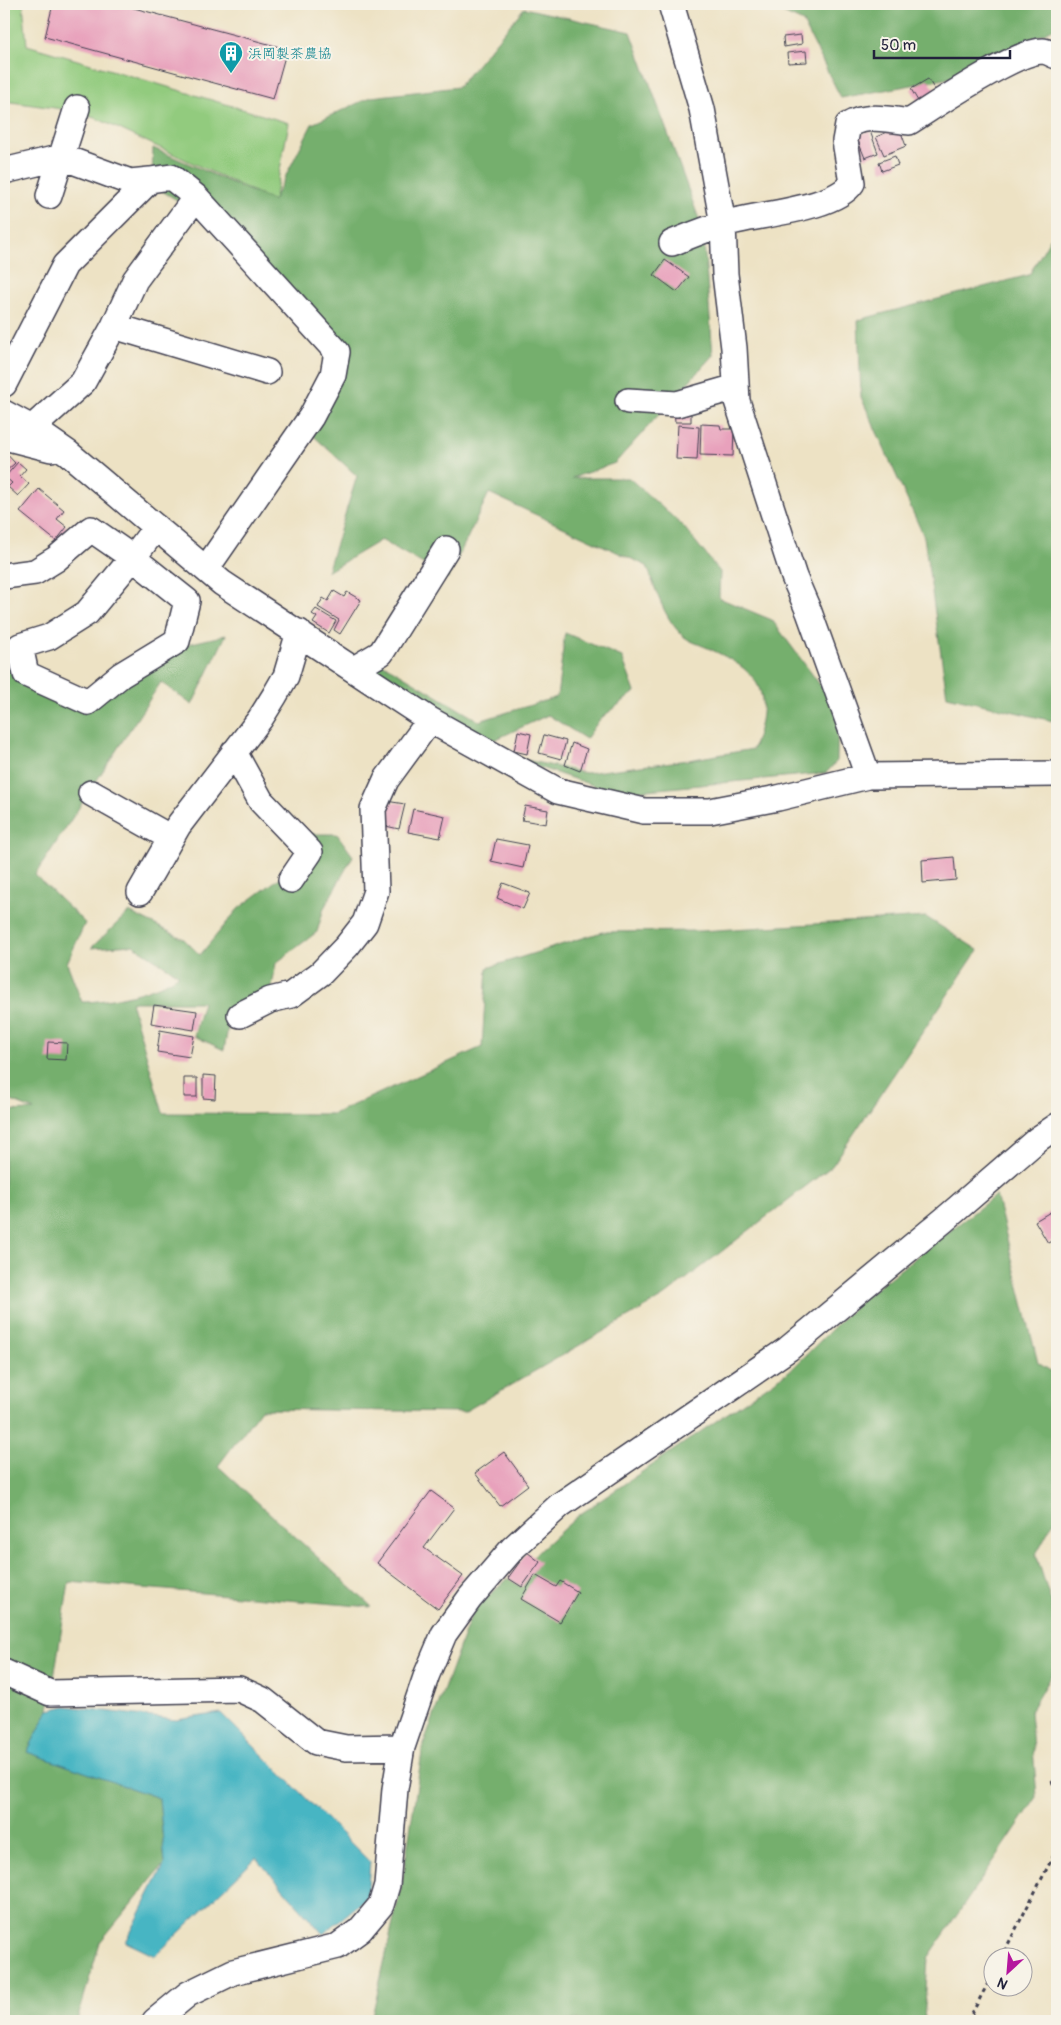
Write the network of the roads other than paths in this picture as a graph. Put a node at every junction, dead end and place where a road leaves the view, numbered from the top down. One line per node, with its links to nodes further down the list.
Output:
1 (671, 4): 9 (street)
2 (1057, 56): 9 (street)
3 (77, 108): 4 (street)
4 (62, 157): 5 (street); 6 (street); 7 (street)
5 (4, 171)
6 (150, 180): 8 (street); 12 (street)
7 (50, 196)
8 (196, 197): 11 (street); 23 (street)
9 (723, 224): 10 (street); 14 (street)
10 (672, 243)
11 (114, 326): 13 (street); 17 (street)
12 (7, 372)
13 (267, 372)
14 (736, 387): 15 (street); 32 (street)
15 (628, 401)
16 (4, 413): 17 (street)
17 (32, 428): 19 (street)
18 (4, 437): 19 (street)
19 (68, 453): 20 (street)
20 (156, 527): 22 (street); 23 (street)
21 (446, 550): 28 (street)
22 (133, 558): 24 (street); 25 (street); 27 (street)
23 (204, 567): 25 (street); 26 (street)
24 (4, 576)
25 (178, 594): 27 (street)
26 (299, 632): 28 (street); 30 (street)
27 (12, 646)
28 (354, 669): 29 (street)
29 (430, 720): 32 (street); 37 (street)
30 (234, 752): 34 (street); 35 (street)
31 (1057, 774): 32 (street)
32 (868, 776)
33 (91, 793): 34 (street)
34 (171, 838): 36 (street)
35 (290, 880)
36 (140, 892)
37 (240, 1015)
38 (1057, 1126): 40 (street)
39 (4, 1672): 40 (street)
40 (402, 1747): 41 (street)
41 (155, 2021)

